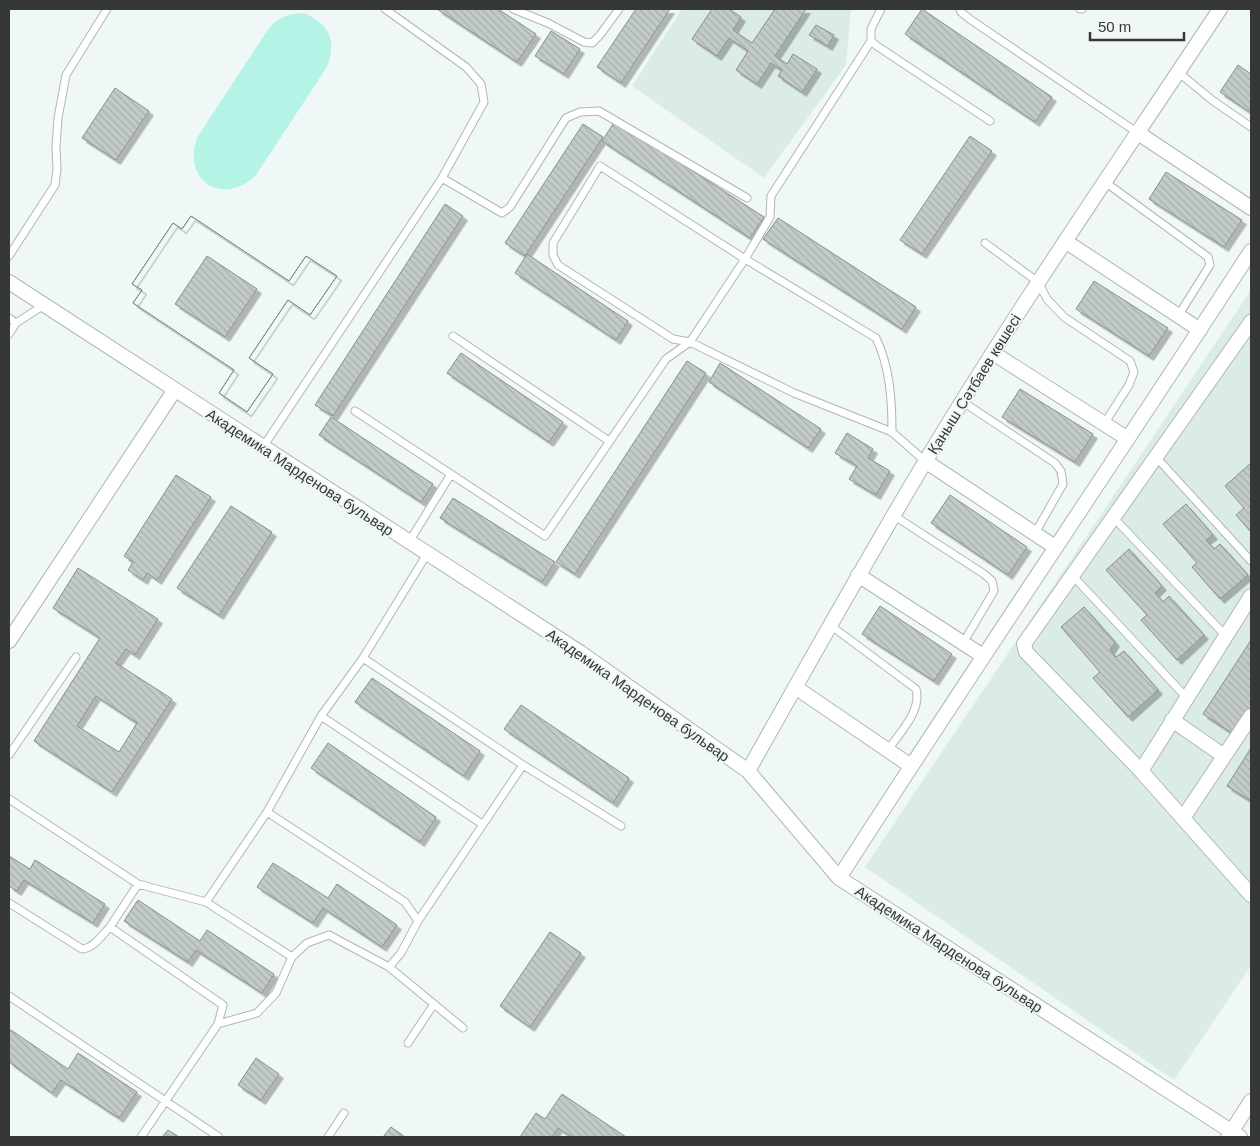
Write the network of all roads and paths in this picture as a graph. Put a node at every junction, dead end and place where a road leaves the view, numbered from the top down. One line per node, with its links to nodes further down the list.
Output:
1 (107, 9): 20 (lane)
2 (385, 9): 13 (lane)
3 (513, 9): 4 (lane)
4 (619, 9)
5 (881, 9): 8 (lane)
6 (960, 9): 12 (lane)
7 (1220, 9): 9 (street, Қаныш Сәтбаев көшесі)
8 (871, 40): 10 (lane); 21 (lane)
9 (1178, 72): 11 (lane); 12 (street, Қаныш Сәтбаев көшесі)
10 (990, 121)
11 (1251, 127)
12 (1138, 133): 14 (street, Қаныш Сәтбаев көшесі); 16 (street)
13 (442, 178): 15 (lane); 41 (lane)
14 (1105, 182): 17 (street, Қаныш Сәтбаев көшесі); 25 (lane)
15 (747, 198)
16 (1251, 208)
17 (1065, 241): 23 (street, Қаныш Сәтбаев көшесі); 25 (street)
18 (985, 243): 23 (lane)
19 (1251, 251): 29 (street)
20 (9, 256)
21 (746, 259): 32 (lane); 32 (lane); 38 (lane)
22 (9, 282): 24 (street, Академика Марденова бульвар)
23 (1038, 282): 33 (street, Қаныш Сәтбаев көшесі); 37 (lane)
24 (44, 305): 28 (lane); 34 (street, Академика Марденова бульвар)
25 (1178, 316): 29 (street)
26 (9, 318): 28 (lane)
27 (1251, 322): 42 (street)
28 (16, 323): 30 (lane)
29 (1200, 330): 39 (street)
30 (9, 334)
31 (453, 336): 40 (lane)
32 (690, 342): 38 (lane); 40 (lane)
33 (993, 353): 35 (street, Қаныш Сәтбаев көшесі); 37 (street)
34 (174, 391): 41 (street, Академика Марденова бульвар); 57 (street)
35 (963, 402): 43 (street, Қаныш Сәтбаев көшесі); 47 (lane)
36 (355, 411): 44 (lane)
37 (1104, 424): 39 (street)
38 (892, 432): 43 (lane)
39 (1128, 439): 49 (street)
40 (609, 441): 44 (lane)
41 (263, 448): 48 (street, Академика Марденова бульвар)
42 (1156, 458): 46 (street); 51 (lane)
43 (926, 461): 45 (street, Қаныш Сәтбаев көшесі); 47 (street)
44 (451, 474): 48 (lane)
45 (893, 515): 52 (street, Қаныш Сәтбаев көшесі); 58 (lane)
46 (1113, 517): 53 (street); 56 (lane)
47 (1034, 535): 49 (street)
48 (409, 542): 50 (street, Академика Марденова бульвар)
49 (1055, 547): 59 (street)
50 (427, 554): 61 (lane); 72 (street, Академика Марденова бульвар)
51 (1251, 561)
52 (858, 575): 55 (street, Қаныш Сәтбаев көшесі); 58 (street)
53 (1072, 575): 63 (lane); 73 (street)
54 (1251, 596): 56 (street)
55 (830, 626): 62 (street, Қаныш Сәтбаев көшесі); 67 (lane)
56 (1225, 635): 63 (street)
57 (9, 641)
58 (963, 643): 59 (street)
59 (983, 656): 71 (street)
60 (76, 657): 68 (lane)
61 (363, 658): 64 (lane); 70 (lane)
62 (795, 687): 67 (street); 72 (street, Қаныш Сәтбаев көшесі)
63 (1186, 698): 66 (street)
64 (321, 716): 75 (lane); 77 (lane)
65 (1251, 716): 69 (street)
66 (1172, 720): 69 (street); 73 (street)
67 (888, 750): 71 (street)
68 (9, 754)
69 (1224, 756): 76 (street)
70 (523, 765): 77 (lane); 78 (lane)
71 (911, 766): 79 (street)
72 (748, 771): 79 (street, Академика Марденова бульвар)
73 (1141, 771): 76 (street)
74 (9, 799): 80 (lane)
75 (267, 812): 82 (lane); 84 (lane)
76 (1183, 818): 81 (street)
77 (482, 824): 84 (lane)
78 (621, 826)
79 (839, 878): 96 (street, Академика Марденова бульвар)
80 (138, 884): 82 (lane); 85 (lane)
81 (1251, 895)
82 (206, 902): 86 (lane)
83 (9, 903): 85 (lane)
84 (418, 921): 87 (lane)
85 (110, 927): 90 (lane)
86 (292, 957): 87 (lane); 90 (lane)
87 (389, 967): 89 (lane)
88 (9, 996): 94 (lane)
89 (434, 1004): 91 (lane); 92 (lane)
90 (218, 1024): 94 (lane)
91 (463, 1028)
92 (408, 1043)
93 (1251, 1101): 96 (street)
94 (165, 1102): 97 (lane); 98 (lane)
95 (344, 1113): 99 (lane)
96 (1233, 1135)
97 (141, 1137)
98 (219, 1137)
99 (328, 1137)

